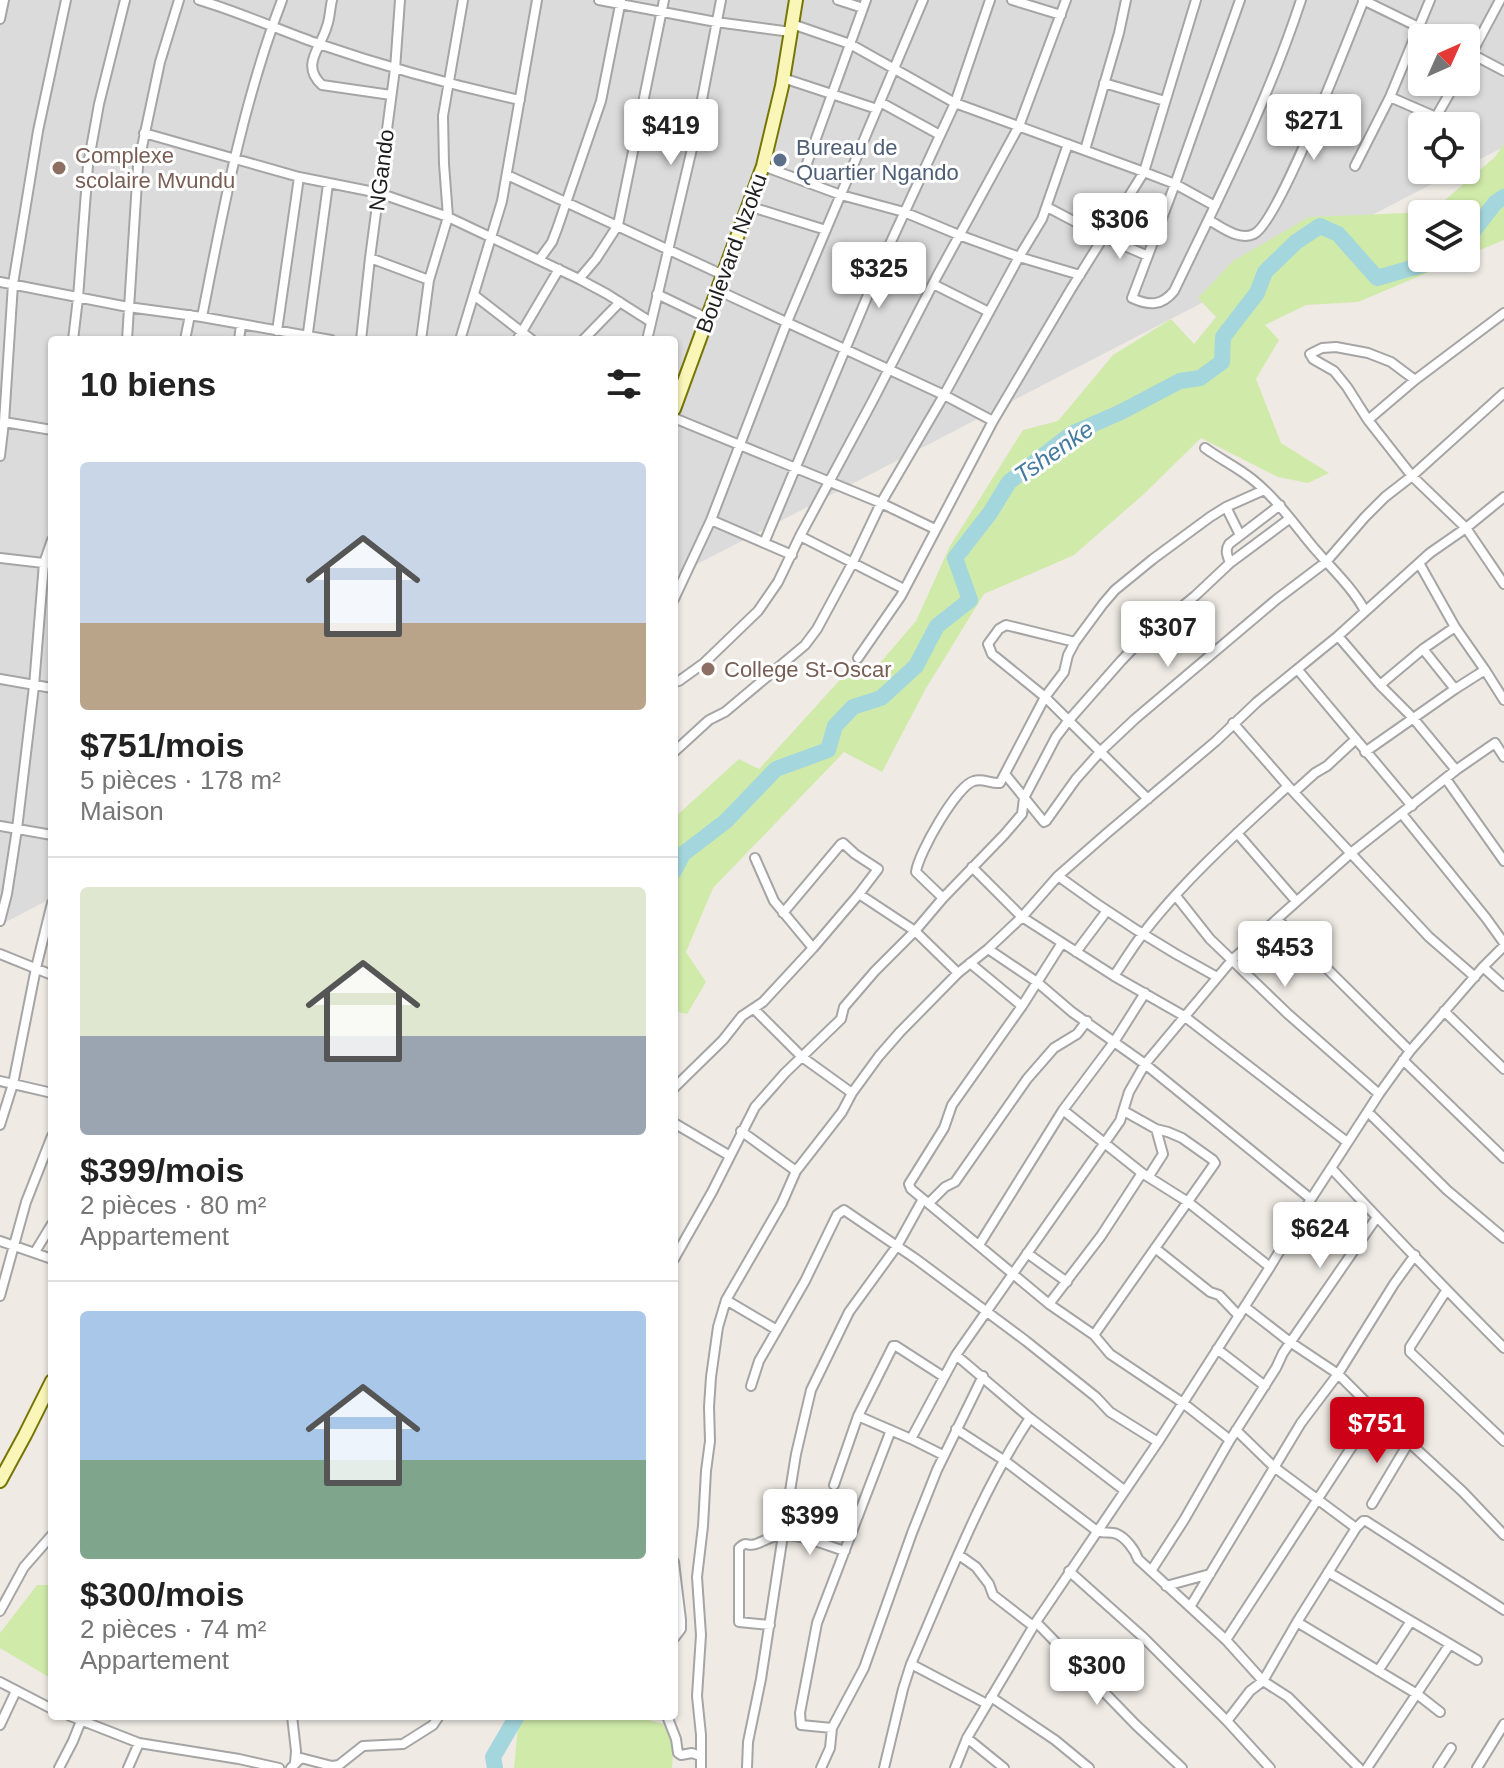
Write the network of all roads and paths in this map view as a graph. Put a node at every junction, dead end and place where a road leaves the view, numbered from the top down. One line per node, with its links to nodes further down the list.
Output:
1 (4, 0): 32 (street)
2 (66, 0): 96 (street)
3 (125, 0): 101 (street)
4 (179, 0): 58 (street)
5 (199, 0): 28 (street)
6 (282, 0): 36 (street)
7 (332, 0): 39 (street)
8 (400, 0): 44 (street, NGando)
9 (463, 0): 48 (street)
10 (537, 0): 53 (street)
11 (599, 0): 27 (street)
12 (664, 0): 30 (street)
13 (721, 0): 33 (street)
14 (796, 0): 37 (street, Boulevard Nzoku)
15 (838, 0): 29 (street)
16 (923, 0): 43 (street)
17 (990, 0): 55 (street)
18 (1012, 0): 31 (street)
19 (1066, 0): 31 (street)
20 (1126, 0): 47 (street)
21 (1196, 0): 54 (street)
22 (1240, 0): 70 (street)
23 (1301, 0): 75 (street)
24 (1364, 0): 34 (street); 79 (street)
25 (1430, 0): 35 (street)
26 (1500, 0): 38 (street)
27 (621, 2): 30 (street); 73 (street)
28 (224, 4): 36 (street)
29 (865, 4): 40 (street)
30 (662, 11): 33 (street); 80 (street)
31 (1061, 15): 57 (street)
32 (0, 19)
33 (716, 22): 37 (street); 85 (street)
34 (1414, 24)
35 (1421, 24)
36 (272, 27): 39 (street); 62 (street)
37 (791, 28): 40 (street); 46 (street, Boulevard Nzoku)
38 (1480, 34)
39 (318, 43): 44 (street); 50 (street)
40 (850, 44): 43 (street); 49 (street)
41 (1408, 55): 52 (street)
42 (1480, 59): 45 (street)
43 (894, 68): 55 (street); 56 (street)
44 (395, 69): 48 (street); 50 (street, NGando)
45 (1504, 71)
46 (783, 78): 49 (street); 63 (street, Boulevard Nzoku)
47 (1104, 83): 54 (street); 61 (street)
48 (449, 84): 53 (street); 78 (street)
49 (833, 93): 56 (street); 68 (street)
50 (391, 95): 71 (street, NGando)
51 (1448, 96): 52 (street)
52 (1390, 97): 64 (street)
53 (520, 100): 66 (street)
54 (1165, 101): 65 (street)
55 (955, 103): 57 (street); 59 (street)
56 (879, 106): 59 (street); 72 (street)
57 (1019, 126): 60 (street); 82 (street)
58 (144, 133): 62 (street); 103 (street)
59 (940, 135): 77 (street)
60 (1068, 144): 61 (street); 76 (street)
61 (1085, 150): 65 (street)
62 (235, 160): 67 (street); 107 (street)
63 (763, 166): 68 (street); 74 (street, Boulevard Nzoku)
64 (1355, 166)
65 (1144, 172): 70 (street); 84 (street)
66 (507, 175): 73 (street); 83 (street)
67 (299, 177): 69 (street); 112 (street)
68 (801, 180): 72 (street)
69 (328, 184): 71 (street); 119 (street)
70 (1175, 184): 75 (street); 86 (street)
71 (379, 193): 78 (street); 88 (street, NGando)
72 (841, 195): 77 (street); 81 (street)
73 (568, 202): 80 (street); 89 (street)
74 (748, 206): 81 (street); 91 (street, Boulevard Nzoku)
75 (1215, 206): 79 (street)
76 (1047, 207): 84 (street); 87 (street)
77 (904, 212): 82 (street); 127 (street)
78 (448, 217): 83 (street); 94 (street)
79 (1209, 220): 86 (street)
80 (618, 225): 85 (street); 93 (street)
81 (826, 230): 110 (street)
82 (959, 235): 87 (street); 97 (street)
83 (491, 237): 89 (street); 100 (street)
84 (1104, 237): 86 (street); 92 (street)
85 (667, 250): 91 (street); 99 (street)
86 (1148, 256)
87 (1019, 257): 92 (street); 104 (street)
88 (370, 258): 94 (street); 120 (street, NGando)
89 (539, 260): 90 (street)
90 (559, 269): 93 (street); 113 (street)
91 (723, 275): 98 (street, Boulevard Nzoku)
92 (1080, 275): 135 (street)
93 (579, 279): 102 (street)
94 (429, 280): 121 (street)
95 (0, 282): 96 (street)
96 (13, 284): 101 (street); 136 (street)
97 (933, 284): 104 (street); 128 (street)
98 (717, 290): 108 (street, Boulevard Nzoku); 110 (street)
99 (657, 294): 108 (street); 109 (street)
100 (474, 295): 113 (street); 122 (street)
101 (78, 298): 103 (street); 114 (street)
102 (620, 302): 109 (street); 125 (street)
103 (128, 307): 106 (street); 115 (street)
104 (989, 312): 131 (street)
105 (1504, 313): 129 (street)
106 (190, 315): 107 (street); 116 (street)
107 (202, 317): 111 (street)
108 (707, 318): 132 (street, Boulevard Nzoku)
109 (651, 322): 126 (street)
110 (787, 322): 127 (street); 138 (street)
111 (241, 325): 112 (street); 117 (street)
112 (277, 331): 118 (street)
113 (523, 331): 123 (street); 124 (street)
114 (73, 336)
115 (127, 336)
116 (186, 336)
117 (240, 336)
118 (298, 336)
119 (307, 336)
120 (361, 336)
121 (422, 336)
122 (461, 336)
123 (520, 336)
124 (528, 336)
125 (587, 336)
126 (648, 336)
127 (845, 349): 128 (street); 141 (street)
128 (889, 369): 131 (street); 143 (street)
129 (1415, 380): 134 (street); 134 (street)
130 (1504, 393): 142 (street)
131 (944, 395): 135 (street); 146 (street)
132 (678, 398)
133 (678, 420): 138 (street)
134 (1368, 420): 142 (street)
135 (993, 421): 152 (street)
136 (4, 422): 137 (street); 140 (street)
137 (48, 429)
138 (740, 445): 141 (street); 150 (street)
139 (1205, 448): 144 (street)
140 (0, 456)
141 (795, 468): 143 (street); 155 (street)
142 (1412, 476): 151 (street); 158 (street)
143 (829, 482): 146 (street); 154 (street)
144 (1264, 490): 147 (street); 148 (street)
145 (1504, 497): 151 (street)
146 (881, 503): 152 (street); 162 (street)
147 (1280, 505): 149 (street); 153 (street)
148 (1226, 507): 153 (street); 169 (street)
149 (1289, 519): 158 (street); 159 (street)
150 (711, 520): 155 (street); 165 (street)
151 (1466, 528): 160 (street); 163 (street)
152 (935, 529): 164 (street)
153 (1240, 535): 159 (street)
154 (800, 536): 156 (street); 162 (street)
155 (764, 543): 156 (street)
156 (792, 555): 175 (street)
157 (0, 558): 161 (street)
158 (1326, 562): 166 (street); 189 (street)
159 (1230, 563): 183 (street)
160 (1419, 563): 166 (street); 167 (street)
161 (48, 564): 177 (street)
162 (852, 564): 164 (street); 188 (street)
163 (1504, 584)
164 (904, 589): 171 (street)
165 (678, 590)
166 (1365, 611): 168 (street)
167 (1455, 627): 170 (street); 173 (street)
168 (1338, 636): 172 (street); 176 (street)
169 (1075, 642): 180 (street); 180 (street)
170 (1423, 649): 176 (street); 179 (street)
171 (858, 658)
172 (1298, 670): 184 (street); 186 (street)
173 (1485, 670): 179 (street); 181 (street)
174 (0, 679): 177 (street)
175 (679, 681)
176 (1380, 685): 182 (street)
177 (34, 686): 178 (street); 201 (street)
178 (48, 688)
179 (1455, 689): 182 (street)
180 (1045, 697): 183 (street); 193 (street)
181 (1504, 700)
182 (1413, 718): 190 (street); 192 (street)
183 (1069, 720): 189 (street); 196 (street)
184 (1233, 723): 195 (street); 197 (street)
185 (1504, 736): 187 (street)
186 (1356, 739): 190 (street); 195 (street)
187 (1495, 743): 191 (street); 192 (street)
188 (678, 748)
189 (1101, 751): 196 (street); 197 (street)
190 (1365, 752): 198 (street)
191 (1504, 757)
192 (1456, 770): 194 (street)
193 (1005, 774): 196 (street); 211 (street)
194 (1446, 779): 198 (street); 206 (street)
195 (1291, 789): 202 (street); 204 (street)
196 (1024, 798): 207 (street)
197 (1148, 799): 208 (street)
198 (1412, 806): 199 (street)
199 (1402, 814): 204 (street); 222 (street)
200 (0, 826): 201 (street)
201 (17, 829): 203 (street); 218 (street)
202 (1237, 833): 210 (street); 212 (street)
203 (48, 834)
204 (1351, 853): 212 (street); 235 (street)
205 (755, 858): 214 (street)
206 (1504, 861)
207 (972, 867): 211 (street); 215 (street)
208 (1058, 876): 213 (street); 215 (street)
209 (859, 894): 214 (street); 219 (street); 223 (street)
210 (1176, 896): 220 (street); 227 (street)
211 (943, 898): 219 (street)
212 (1296, 901): 217 (street)
213 (1106, 912): 220 (street); 225 (street)
214 (783, 913): 223 (street)
215 (1022, 917): 221 (street); 224 (street)
216 (48, 919): 230 (street)
217 (1277, 919): 227 (street); 245 (street)
218 (0, 921)
219 (915, 931): 232 (street); 246 (street)
220 (1142, 935): 233 (street); 234 (street)
221 (1062, 943): 225 (street); 236 (street)
222 (1504, 944): 229 (street)
223 (813, 948): 240 (street)
224 (988, 949): 228 (street); 236 (street)
225 (1076, 952): 233 (street)
226 (0, 954): 230 (street)
227 (1232, 960): 234 (street); 255 (street)
228 (970, 963): 232 (street); 239 (street)
229 (1483, 967): 235 (street); 237 (street)
230 (36, 968): 231 (street); 251 (street)
231 (48, 973)
232 (958, 973): 254 (street)
233 (1114, 976): 238 (street)
234 (1217, 977): 242 (street)
235 (1475, 977): 241 (street)
236 (1037, 982): 239 (street); 243 (street)
237 (1504, 986)
238 (1145, 993): 242 (street); 244 (street)
239 (1022, 1006): 272 (street)
240 (754, 1009): 246 (street); 252 (street)
241 (1444, 1011): 245 (street); 249 (street)
242 (1184, 1016): 248 (street); 263 (street)
243 (1087, 1021): 244 (street); 272 (street)
244 (1114, 1042): 248 (street); 256 (street)
245 (1410, 1051): 247 (street)
246 (802, 1057): 254 (street); 262 (street)
247 (1403, 1060): 255 (street); 267 (street)
248 (1145, 1064): 257 (street); 271 (street)
249 (1504, 1069)
250 (0, 1081): 251 (street)
251 (13, 1084): 253 (street); 259 (street)
252 (678, 1085)
253 (48, 1092)
254 (852, 1093): 269 (street)
255 (1379, 1094): 258 (street)
256 (1063, 1110): 264 (street); 279 (street)
257 (1124, 1111): 261 (street); 264 (street)
258 (1368, 1112): 263 (street); 276 (street)
259 (0, 1125)
260 (678, 1125): 266 (street)
261 (1156, 1129): 270 (street); 273 (street)
262 (741, 1131): 266 (street); 269 (street)
263 (1347, 1142): 268 (street)
264 (1105, 1143): 270 (street); 284 (street)
265 (48, 1146): 278 (street)
266 (730, 1156): 283 (street)
267 (1504, 1158)
268 (1331, 1168): 271 (street); 274 (street)
269 (796, 1171): 292 (street)
270 (1145, 1174): 273 (street); 289 (street)
271 (1311, 1199): 287 (street)
272 (926, 1201): 279 (street); 280 (street)
273 (1188, 1202): 281 (street); 287 (street)
274 (1377, 1217): 285 (street); 298 (street)
275 (48, 1231): 282 (street)
276 (1504, 1238)
277 (0, 1241): 278 (street)
278 (14, 1245): 282 (street); 291 (street)
279 (979, 1245): 288 (street)
280 (897, 1246): 295 (street); 296 (street); 330 (street)
281 (1155, 1248): 294 (street); 297 (street)
282 (35, 1252): 286 (street)
283 (678, 1252)
284 (1027, 1253): 288 (street); 289 (street)
285 (1415, 1255): 290 (street); 302 (street)
286 (48, 1257)
287 (1270, 1267): 294 (street)
288 (1012, 1274): 293 (street); 295 (street)
289 (1067, 1282): 293 (street)
290 (1446, 1291): 299 (street); 317 (street)
291 (0, 1296)
292 (726, 1300): 296 (street); 372 (street)
293 (1049, 1304): 297 (street)
294 (1242, 1311): 298 (street); 300 (street)
295 (987, 1312): 301 (street); 318 (street)
296 (777, 1330): 305 (street)
297 (1094, 1335): 308 (street)
298 (1286, 1339): 302 (street); 306 (street)
299 (1504, 1348)
300 (1217, 1349): 306 (street); 308 (street)
301 (956, 1355): 303 (street); 304 (street)
302 (1338, 1374): 309 (street); 322 (street)
303 (983, 1376): 311 (street); 312 (street)
304 (944, 1377): 310 (street); 315 (street)
305 (751, 1386)
306 (1265, 1386): 314 (street)
307 (48, 1389): 323 (street)
308 (1183, 1403): 316 (street); 318 (street)
309 (1375, 1411): 319 (street); 326 (street)
310 (858, 1416): 313 (street); 324 (street)
311 (1030, 1418): 321 (street); 325 (street)
312 (956, 1429): 320 (street); 321 (street)
313 (891, 1430): 315 (street); 333 (street)
314 (1236, 1430): 316 (street); 322 (street)
315 (911, 1439): 320 (street)
316 (1230, 1440): 336 (street)
317 (1504, 1441)
318 (1158, 1442): 325 (street)
319 (1409, 1442): 327 (street); 331 (street)
320 (943, 1455): 368 (street)
321 (1005, 1461): 329 (street); 334 (street)
322 (1274, 1467): 326 (street); 338 (street)
323 (0, 1481)
324 (834, 1485)
325 (1124, 1490): 329 (street)
326 (1318, 1500): 328 (street); 349 (street)
327 (1372, 1504)
328 (1356, 1528): 337 (street); 342 (street)
329 (1097, 1531): 335 (street); 336 (street)
330 (783, 1535): 333 (street); 347 (street); 347 (street)
331 (1504, 1535)
332 (48, 1540): 343 (street)
333 (845, 1551): 368 (street)
334 (959, 1555): 346 (street); 352 (street)
335 (1069, 1571): 346 (street); 365 (street)
336 (1151, 1571): 339 (street)
337 (1328, 1572): 344 (street); 345 (street)
338 (1210, 1574): 339 (street); 341 (street)
339 (1166, 1586): 341 (street)
340 (678, 1595): 348 (street)
341 (1190, 1607): 349 (street)
342 (1504, 1610)
343 (0, 1611)
344 (1411, 1621): 350 (street); 353 (street)
345 (1297, 1622): 353 (street); 354 (street)
346 (1034, 1624): 358 (street); 384 (street)
347 (770, 1625): 378 (street)
348 (678, 1633)
349 (1226, 1640): 354 (street)
350 (1450, 1644): 351 (street); 357 (street)
351 (1477, 1660)
352 (911, 1664): 358 (street); 380 (street)
353 (1378, 1671): 357 (street)
354 (1263, 1681): 365 (street); 386 (street)
355 (0, 1682): 356 (street)
356 (16, 1691): 359 (street); 367 (street)
357 (1417, 1694): 360 (street); 386 (street)
358 (989, 1701): 369 (street); 383 (street)
359 (48, 1707)
360 (1440, 1712)
361 (292, 1720): 373 (street)
362 (436, 1720): 373 (street)
363 (669, 1720): 372 (street)
364 (81, 1721): 370 (street); 374 (street)
365 (1227, 1721): 385 (street)
366 (1504, 1724): 388 (street)
367 (0, 1725)
368 (832, 1728): 379 (street)
369 (967, 1738): 381 (street); 382 (street)
370 (139, 1743): 375 (street); 376 (street)
371 (1451, 1748): 387 (street)
372 (700, 1756): 377 (street)
373 (293, 1767)
374 (59, 1768)
375 (128, 1768)
376 (279, 1768)
377 (701, 1768)
378 (747, 1768)
379 (821, 1768)
380 (884, 1768)
381 (955, 1768)
382 (1004, 1768)
383 (1089, 1768)
384 (1182, 1768)
385 (1270, 1768)
386 (1360, 1768)
387 (1438, 1768)
388 (1477, 1768)

